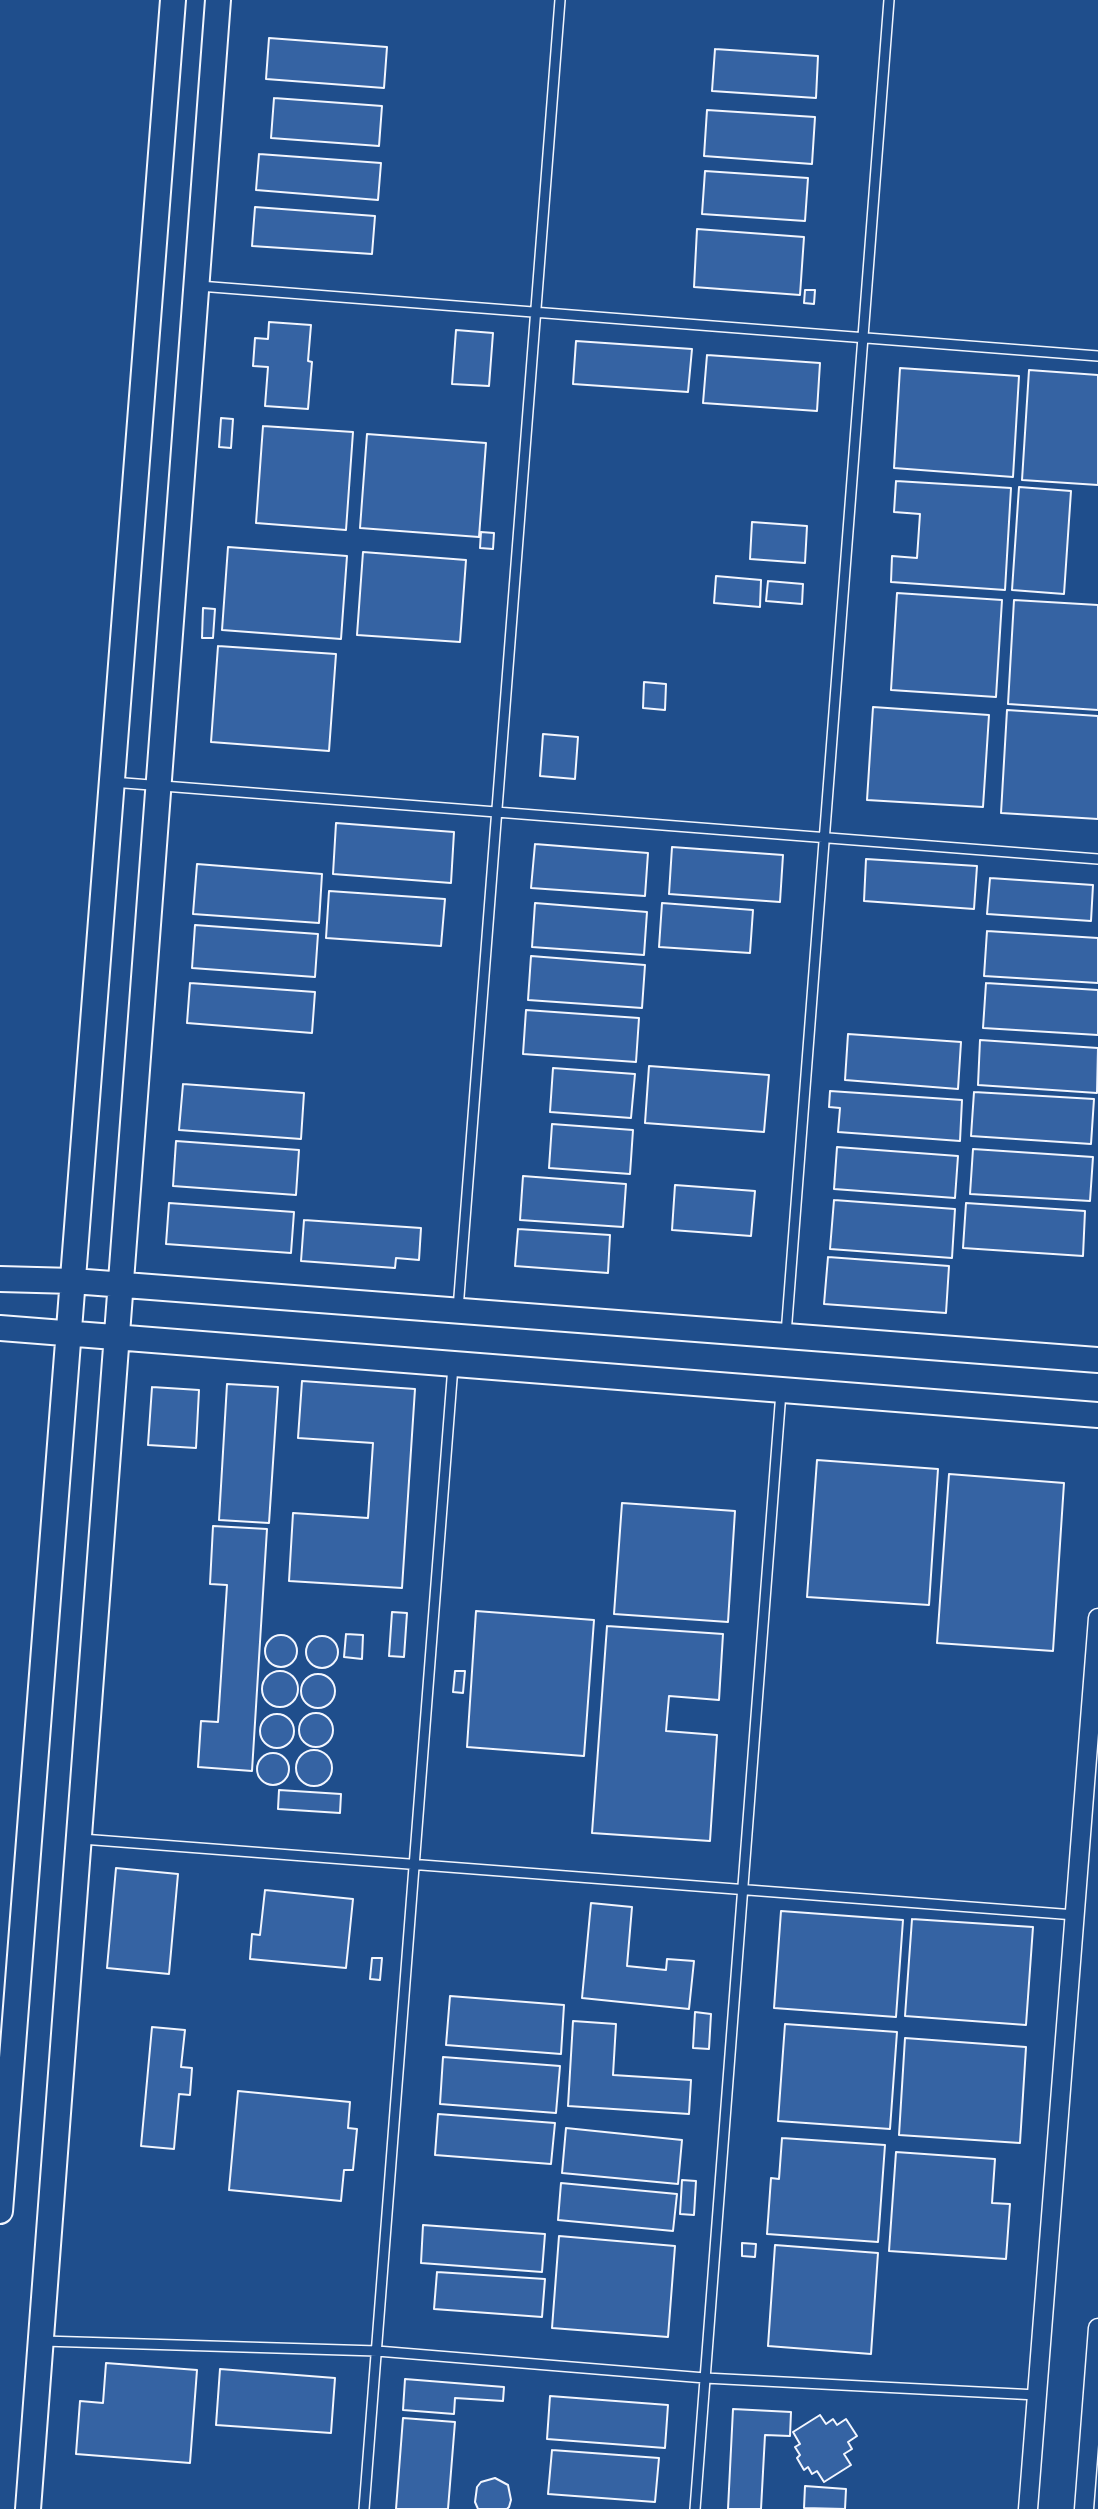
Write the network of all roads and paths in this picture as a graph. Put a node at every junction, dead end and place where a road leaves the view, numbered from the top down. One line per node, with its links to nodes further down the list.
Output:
1 (173, 0): 9 (street)
2 (219, 0): 5 (street)
3 (560, 0): 6 (lane)
4 (889, 0): 7 (lane)
5 (197, 286): 6 (lane); 10 (street)
6 (536, 312): 7 (lane); 11 (lane)
7 (863, 337): 8 (lane); 12 (lane)
8 (1098, 356)
9 (111, 782): 10 (lane); 15 (street)
10 (160, 785): 11 (lane); 16 (street)
11 (497, 812): 12 (lane); 17 (lane)
12 (824, 837): 13 (lane); 20 (lane)
13 (1098, 859)
14 (0, 1279): 15 (street)
15 (73, 1281): 16 (street); 19 (street)
16 (121, 1285): 17 (street); 21 (street)
17 (458, 1311): 20 (street)
18 (0, 1328): 19 (street)
19 (69, 1335): 21 (street); 31 (street)
20 (786, 1336): 22 (street)
21 (117, 1339): 23 (street); 27 (street)
22 (1098, 1360)
23 (454, 1365): 24 (street); 28 (lane)
24 (781, 1390): 25 (street); 29 (lane)
25 (1098, 1415)
26 (1098, 1618): 30 (street)
27 (79, 1839): 28 (lane); 33 (street)
28 (415, 1865): 29 (lane); 34 (lane)
29 (743, 1889): 30 (lane); 35 (lane)
30 (1075, 1915): 36 (street)
31 (0, 2211)
32 (1098, 2328): 37 (street)
33 (41, 2341): 34 (lane); 38 (street)
34 (377, 2351): 35 (lane); 39 (lane)
35 (705, 2378): 36 (lane); 40 (lane)
36 (1037, 2395): 41 (street)
37 (1095, 2414): 42 (street)
38 (28, 2509)
39 (364, 2509)
40 (695, 2509)
41 (1028, 2509)
42 (1084, 2509)

